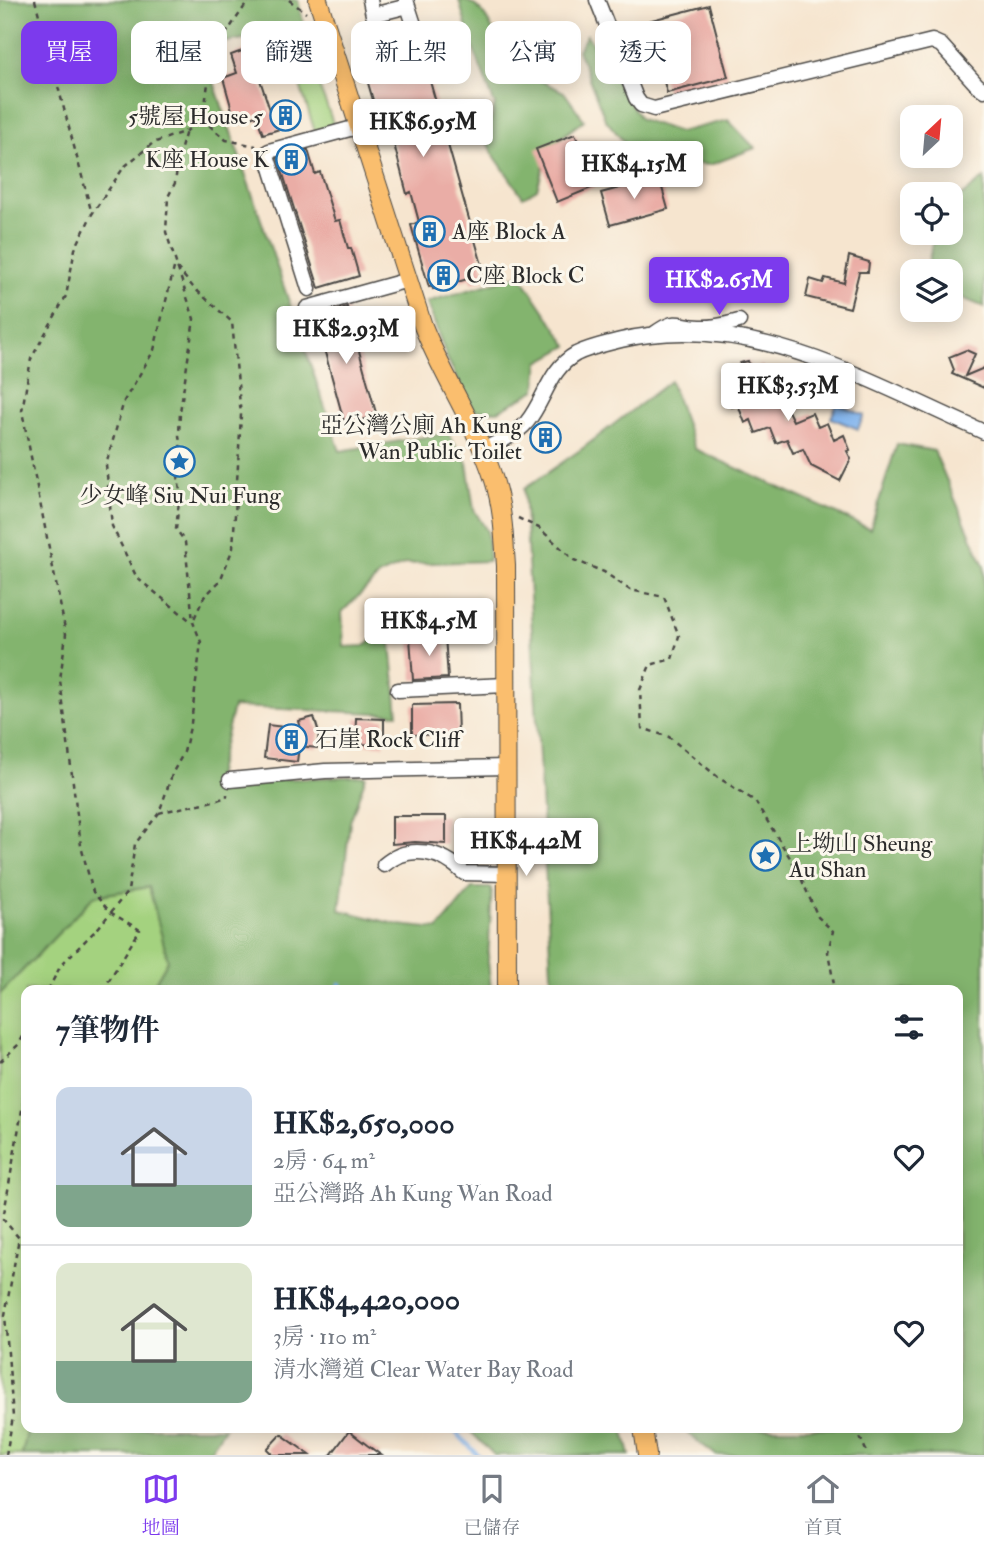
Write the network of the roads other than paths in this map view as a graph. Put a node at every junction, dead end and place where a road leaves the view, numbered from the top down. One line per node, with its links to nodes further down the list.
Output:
1 (370, 0): 3 (street)
2 (597, 0): 6 (street)
3 (407, 3): 5 (street)
4 (312, 7): 7 (main road)
5 (413, 21)
6 (984, 90)
7 (357, 127): 8 (main road); 9 (street)
8 (408, 280): 10 (street); 14 (main road)
9 (309, 289)
10 (307, 308)
11 (739, 321): 12 (street)
12 (653, 335): 13 (street); 14 (street)
13 (984, 432)
14 (482, 450): 15 (main road)
15 (506, 685): 16 (street); 17 (main road)
16 (398, 690)
17 (506, 767): 18 (street); 20 (main road)
18 (230, 780)
19 (384, 864): 20 (street)
20 (507, 874): 21 (main road)
21 (507, 985)
22 (644, 1433): 23 (main road)
23 (647, 1455)

